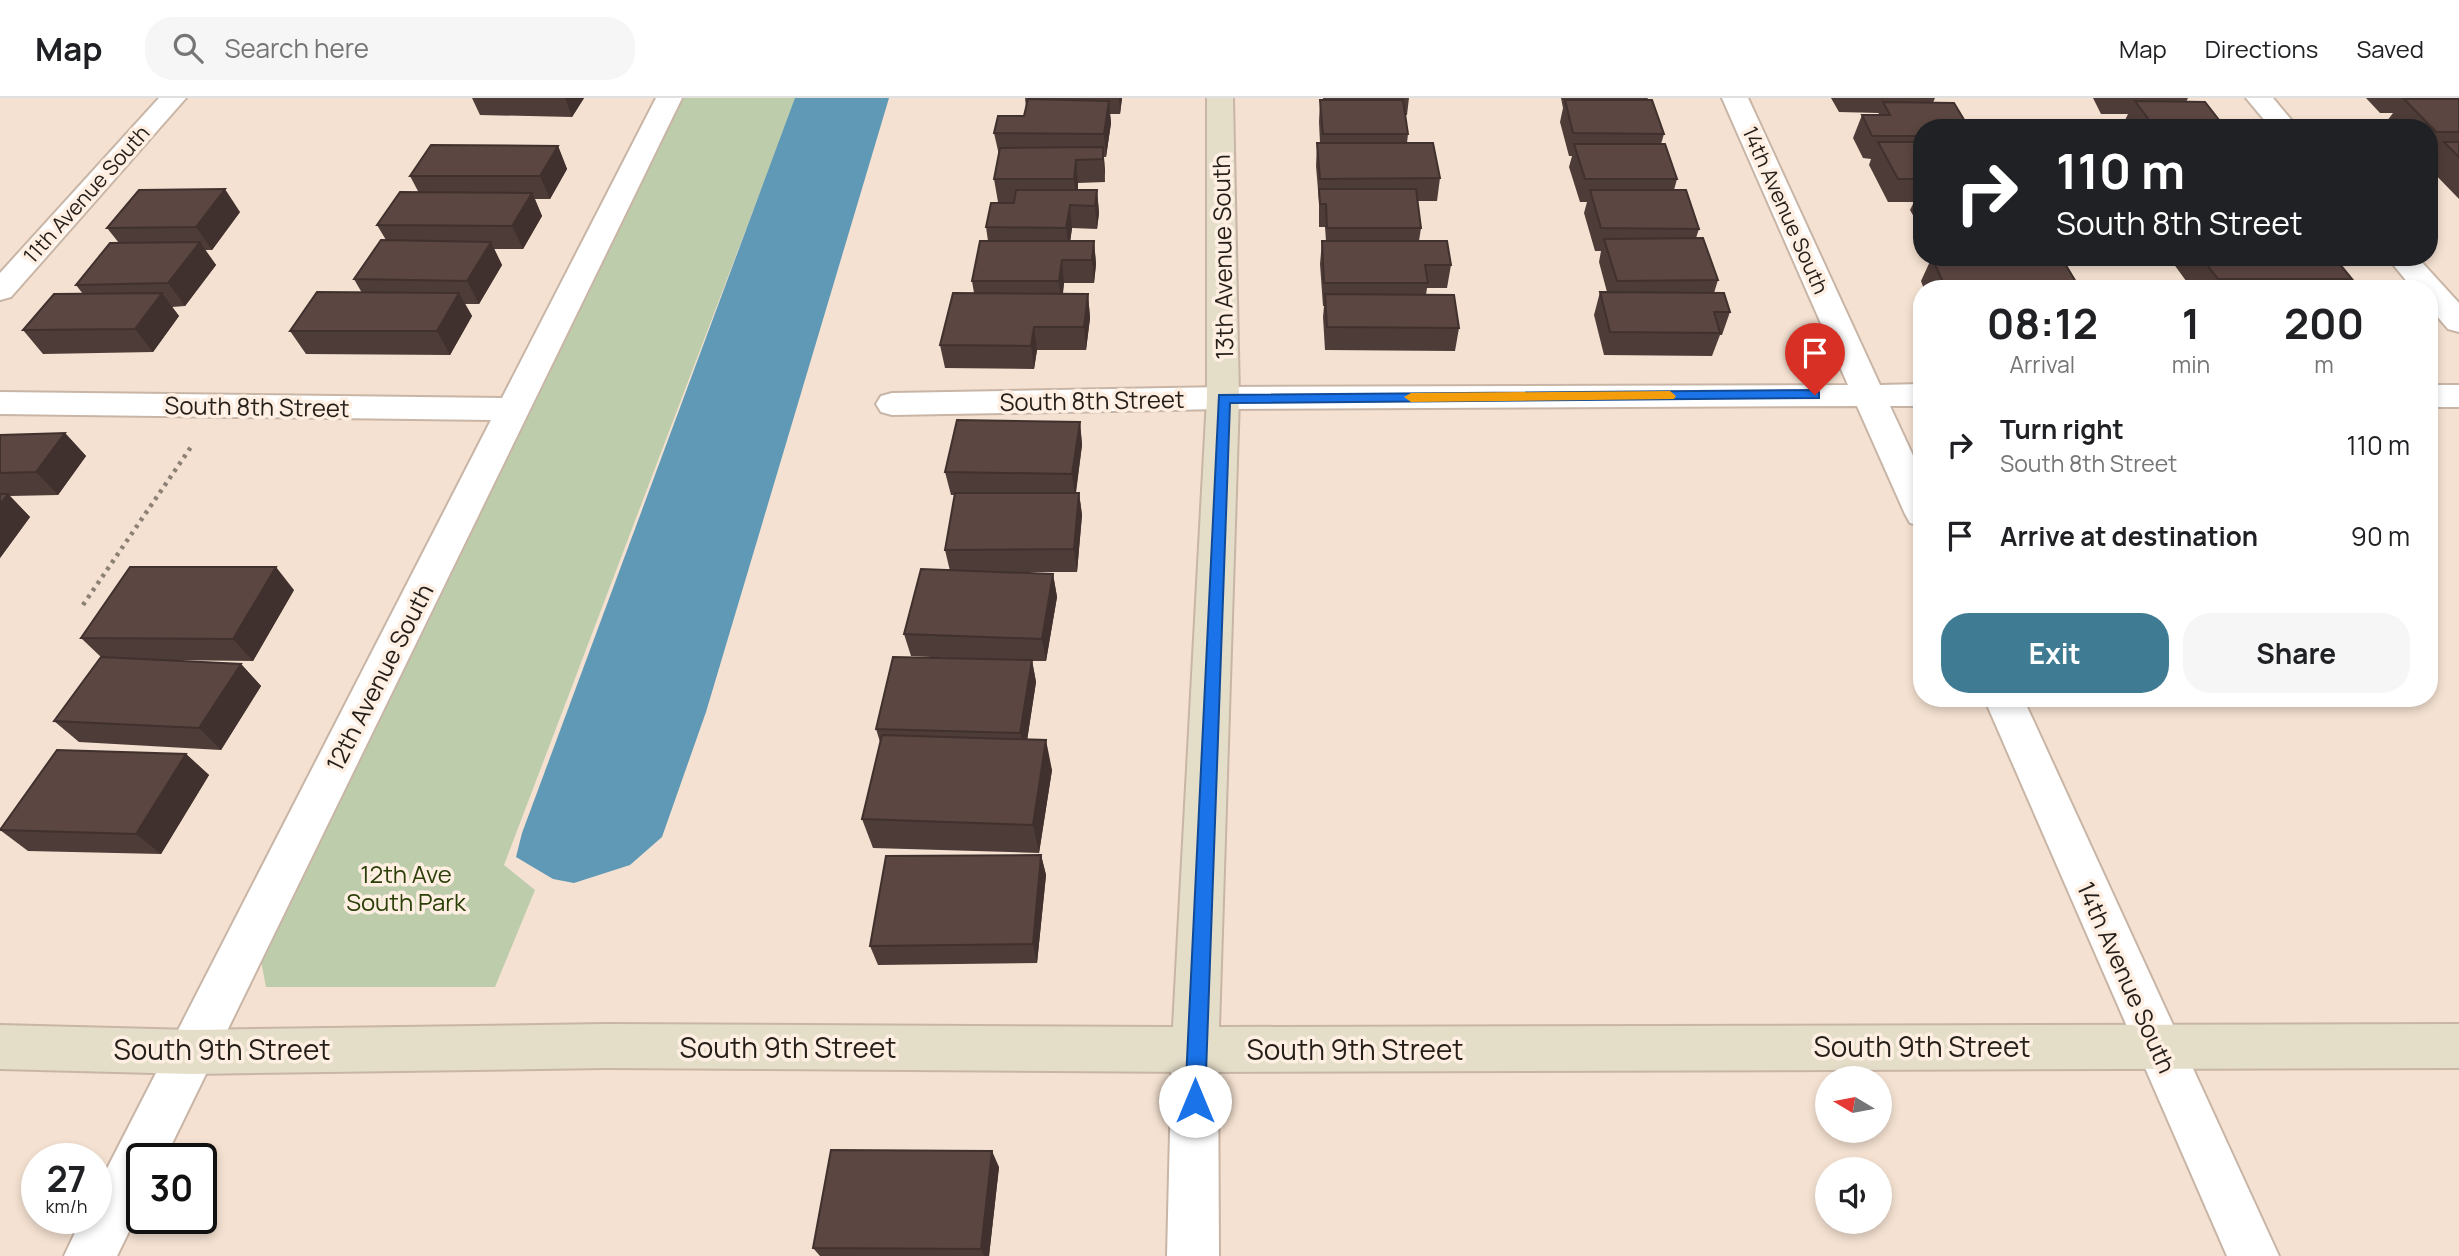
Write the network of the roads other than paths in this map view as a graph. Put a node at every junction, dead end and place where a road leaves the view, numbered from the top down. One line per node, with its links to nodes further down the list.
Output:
1 (173, 98): 9 (street, 11th Avenue South)
2 (669, 98): 19 (street, 12th Avenue South)
3 (1220, 98): 16 (street, 13th Avenue South)
4 (1735, 98): 12 (street, 14th Avenue South)
5 (2259, 98): 6 (street)
6 (2277, 119)
7 (2409, 266): 8 (street)
8 (2422, 280)
9 (0, 291)
10 (2438, 298): 11 (street)
11 (2459, 322)
12 (1868, 394): 13 (street, South 8th Street); 16 (street, South 8th Street); 20 (street, 14th Avenue South)
13 (1913, 394)
14 (2438, 396): 15 (street)
15 (2459, 396)
16 (1223, 398): 18 (street, South 8th Street); 25 (street, 13th Avenue South)
17 (0, 403): 19 (street, South 8th Street)
18 (892, 404)
19 (514, 409): 26 (street, 12th Avenue South)
20 (1913, 494)
21 (2007, 707): 22 (street, 14th Avenue South)
22 (2157, 1045): 23 (street, South 9th Street); 25 (street, South 9th Street); 29 (street, 14th Avenue South)
23 (2459, 1046)
24 (0, 1047): 26 (street, South 9th Street)
25 (1195, 1050): 26 (street, South 9th Street); 28 (street, 13th Avenue South)
26 (192, 1052): 27 (street, 12th Avenue South)
27 (90, 1256)
28 (1193, 1256)
29 (2253, 1256)

